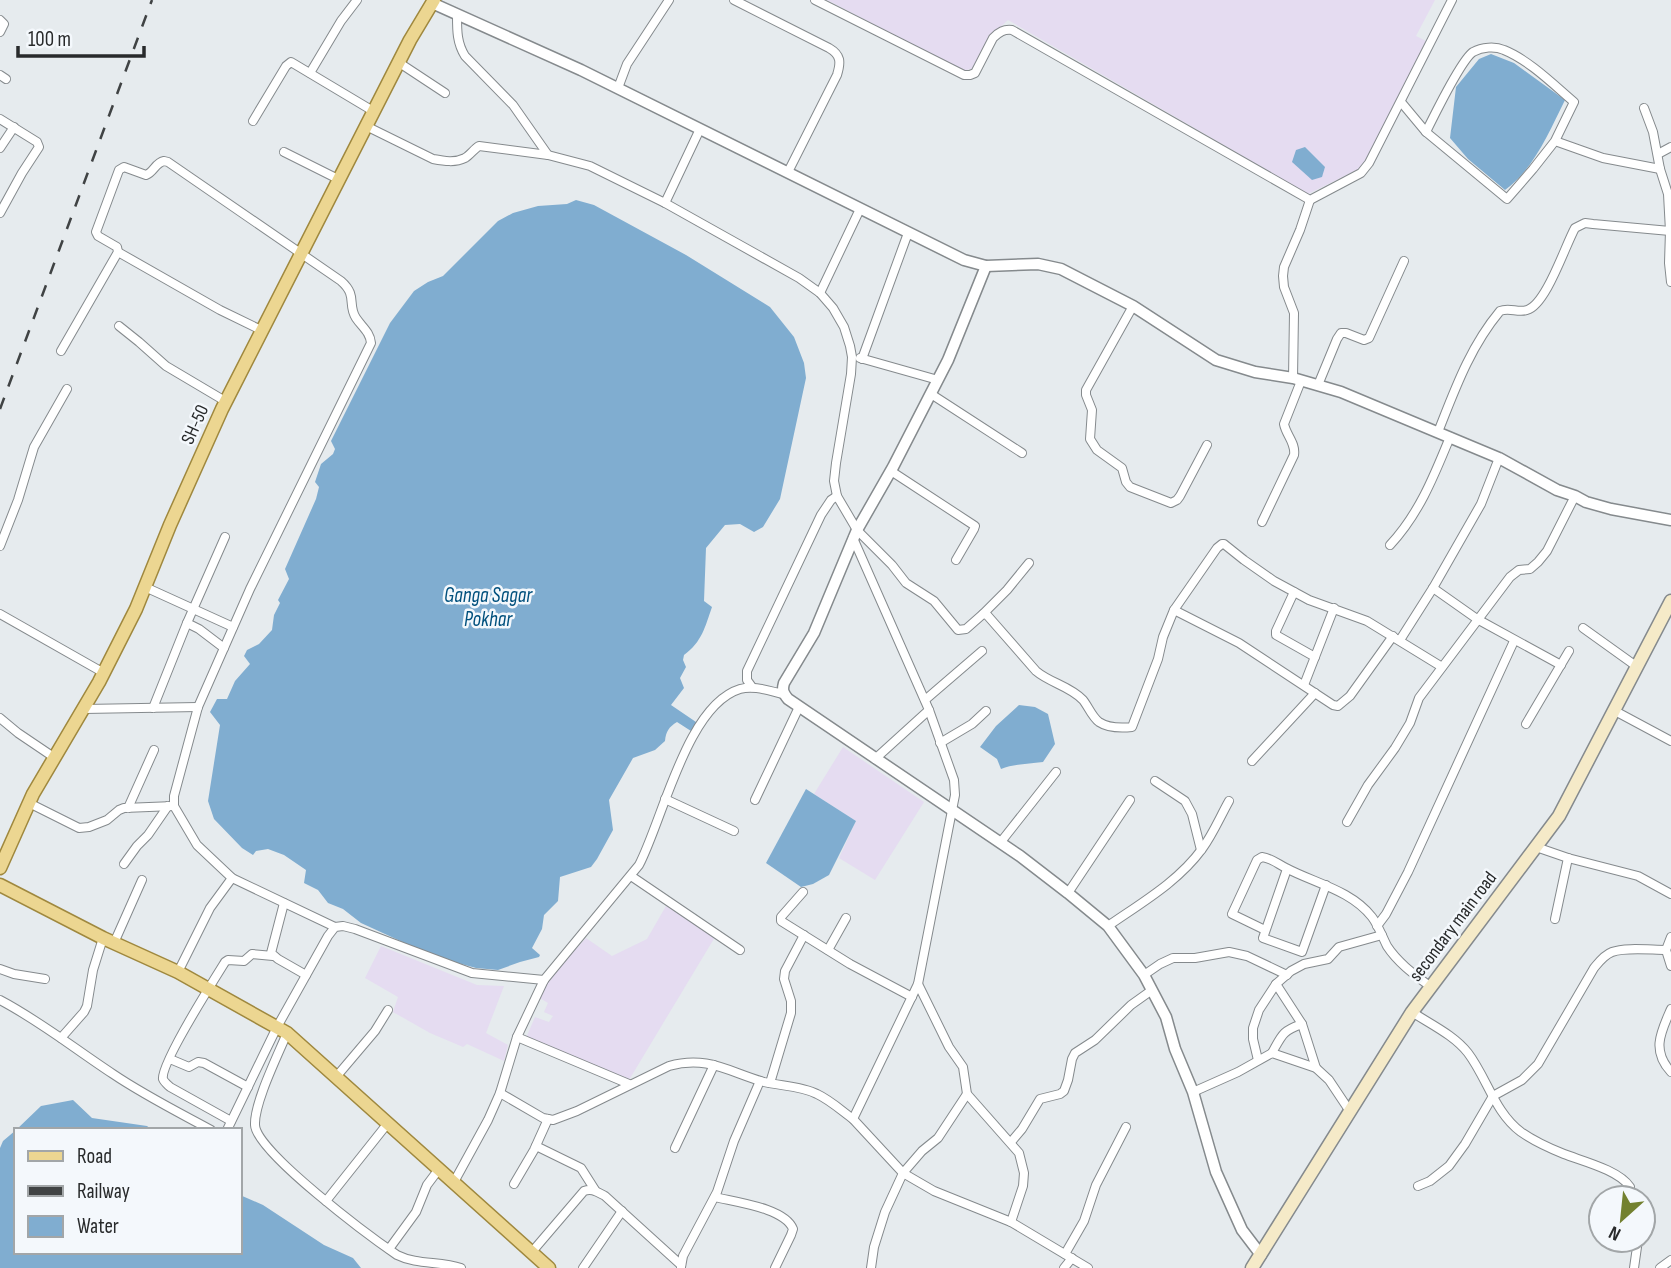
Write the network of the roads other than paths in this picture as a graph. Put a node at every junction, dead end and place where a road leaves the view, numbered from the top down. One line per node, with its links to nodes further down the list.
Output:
1 (357, 0): 11 (street)
2 (669, 0): 12 (street)
3 (734, 0): 30 (street)
4 (815, 0): 33 (street)
5 (1452, 0): 14 (street)
6 (431, 1): 7 (street); 10 (main road, SH-50)
7 (457, 16): 12 (street); 28 (street)
8 (0, 20): 9 (street)
9 (0, 32)
10 (398, 62): 13 (street); 16 (main road, SH-50)
11 (310, 73): 16 (street); 18 (street)
12 (618, 88): 21 (street)
13 (444, 93)
14 (1401, 102): 22 (street); 33 (street)
15 (1644, 108): 27 (street)
16 (373, 111): 19 (main road, SH-50)
17 (0, 119): 20 (street)
18 (253, 121)
19 (366, 126): 28 (street); 31 (main road, SH-50)
20 (14, 127): 25 (street); 36 (street)
21 (700, 129): 30 (street); 34 (street)
22 (1426, 132): 23 (street); 23 (street)
23 (1555, 141): 29 (street)
24 (1671, 147): 27 (street)
25 (0, 148)
26 (284, 152): 31 (street)
27 (1658, 154): 29 (street)
28 (548, 155): 34 (street)
29 (1660, 169): 32 (street)
30 (788, 172): 35 (street)
31 (338, 179): 40 (main road, SH-50)
32 (1669, 195): 37 (street)
33 (1310, 200): 51 (street)
34 (665, 203): 44 (street)
35 (860, 209): 38 (street); 44 (street)
36 (0, 213)
37 (1670, 231): 43 (street); 57 (street)
38 (908, 233): 42 (street); 50 (street)
39 (118, 252): 40 (street); 47 (street); 48 (street)
40 (300, 253): 47 (main road, SH-50); 84 (street)
41 (1404, 261): 53 (street)
42 (986, 266): 45 (street); 52 (street)
43 (1671, 282)
44 (820, 293): 49 (street)
45 (1133, 306): 51 (street); 59 (street)
46 (119, 326): 56 (street)
47 (261, 330): 56 (main road, SH-50)
48 (61, 351)
49 (852, 357): 50 (street); 63 (street)
50 (862, 359): 52 (street)
51 (1297, 379): 53 (street); 66 (street)
52 (938, 380): 55 (street)
53 (1318, 385): 57 (street)
54 (66, 389): 70 (street)
55 (931, 394): 60 (street); 62 (street)
56 (225, 401): 73 (main road, SH-50)
57 (1438, 432): 58 (street)
58 (1450, 437): 61 (street); 69 (street)
59 (1207, 445)
60 (1023, 453)
61 (1499, 458): 64 (street); 74 (street)
62 (891, 471): 67 (street); 71 (street)
63 (837, 496): 67 (street); 97 (street)
64 (1575, 496): 65 (street); 82 (street)
65 (1671, 520)
66 (1262, 522)
67 (855, 534): 81 (street); 99 (street); 100 (street)
68 (225, 537): 77 (street)
69 (1390, 545)
70 (0, 546)
71 (956, 561)
72 (1029, 563): 81 (street)
73 (145, 587): 77 (street); 95 (main road, SH-50)
74 (1433, 588): 82 (street); 86 (street)
75 (1294, 593): 78 (street); 79 (street); 91 (street)
76 (1671, 601): 93 (main road, secondary main road)
77 (193, 608): 83 (street); 84 (street)
78 (1334, 608): 86 (street); 91 (street)
79 (1174, 610): 81 (street); 96 (street)
80 (0, 614): 95 (street)
81 (983, 614)
82 (1477, 619): 87 (street); 94 (street)
83 (187, 623): 88 (street); 102 (street)
84 (233, 627): 88 (street)
85 (1583, 628): 93 (street)
86 (1396, 638): 94 (street); 98 (street)
87 (1514, 641): 92 (street); 147 (street)
88 (224, 648): 103 (street)
89 (982, 651): 100 (street)
90 (1569, 651): 92 (street)
91 (1315, 657): 96 (street)
92 (1561, 665): 109 (street)
93 (1636, 666): 106 (main road, secondary main road)
94 (1442, 667): 126 (street)
95 (104, 673): 104 (main road, SH-50)
96 (1304, 685): 98 (street)
97 (752, 687): 99 (street); 118 (street)
98 (1315, 693): 115 (street)
99 (783, 694): 101 (street)
100 (925, 700): 105 (street)
101 (799, 707): 114 (street); 119 (street)
102 (153, 708): 103 (street); 104 (street)
103 (198, 708): 123 (street)
104 (84, 709): 113 (main road, SH-50)
105 (929, 710): 111 (street); 114 (street)
106 (1615, 710): 110 (street); 129 (main road, secondary main road)
107 (986, 711): 111 (street)
108 (0, 718): 113 (street)
109 (1527, 724)
110 (1671, 741)
111 (940, 743): 125 (street)
112 (154, 750): 124 (street)
113 (55, 758): 122 (main road, SH-50)
114 (875, 759): 125 (street)
115 (1252, 761)
116 (1056, 772): 128 (street)
117 (1154, 781): 130 (street)
118 (665, 799): 127 (street); 135 (street)
119 (755, 800)
120 (1130, 800): 141 (street)
121 (1229, 801): 130 (street)
122 (29, 803): 124 (street); 133 (main road, SH-50)
123 (171, 806): 124 (street); 132 (street); 136 (street)
124 (128, 808)
125 (952, 811): 128 (street); 166 (street)
126 (1348, 822)
127 (734, 831)
128 (1000, 843): 141 (street)
129 (1536, 847): 131 (street); 168 (main road, secondary main road)
130 (1201, 850): 146 (street)
131 (1568, 858): 142 (street); 145 (street)
132 (124, 864)
133 (0, 868)
134 (1287, 869): 139 (street); 149 (street); 149 (street)
135 (631, 876): 154 (street); 165 (street)
136 (232, 878): 143 (street); 160 (street)
137 (142, 880): 153 (street)
138 (0, 885): 153 (main road)
139 (1326, 885): 147 (street); 149 (street)
140 (803, 892): 150 (street)
141 (1068, 893): 146 (street)
142 (1671, 894)
143 (284, 904): 148 (street); 157 (street)
144 (846, 918): 155 (street)
145 (1555, 919)
146 (1108, 926): 162 (street)
147 (1377, 926): 151 (street)
148 (335, 927): 161 (street); 165 (street)
149 (1265, 930)
150 (804, 935): 155 (street); 188 (street)
151 (1382, 935): 163 (street); 168 (street)
152 (1671, 937): 156 (street)
153 (109, 941): 160 (main road); 179 (street)
154 (740, 950)
155 (828, 950): 171 (street)
156 (1666, 950): 158 (street); 194 (street)
157 (273, 956): 161 (street); 169 (street)
158 (1671, 966)
159 (0, 969): 164 (street)
160 (178, 972): 169 (main road)
161 (306, 975): 177 (street)
162 (1144, 975): 163 (street); 170 (street)
163 (1287, 975): 167 (street)
164 (46, 979)
165 (544, 980): 178 (street)
166 (918, 984): 171 (street); 193 (street)
167 (1276, 984): 176 (street); 182 (street)
168 (1431, 987): 175 (main road, secondary main road)
169 (208, 989): 177 (main road); 181 (street)
170 (1152, 990): 191 (street); 203 (street)
171 (912, 997): 197 (street)
172 (0, 1000): 179 (street)
173 (1671, 1009): 185 (street)
174 (388, 1010): 186 (street)
175 (1412, 1012): 194 (street); 195 (main road, secondary main road)
176 (1302, 1024): 180 (street); 184 (street)
177 (282, 1030): 186 (main road); 190 (street); 214 (street)
178 (517, 1037): 189 (street); 192 (street)
179 (61, 1038): 201 (street)
180 (1272, 1053): 182 (street); 184 (street)
181 (170, 1059): 190 (street); 198 (street)
182 (1258, 1060): 191 (street)
183 (714, 1065): 187 (street); 189 (street); 205 (street)
184 (1315, 1068): 195 (street)
185 (1671, 1072)
186 (335, 1077): 199 (main road)
187 (760, 1081): 188 (street); 213 (street)
188 (770, 1083): 197 (street)
189 (629, 1084): 196 (street)
190 (248, 1087): 198 (street)
191 (1192, 1092): 219 (street)
192 (500, 1093): 196 (street); 208 (street)
193 (967, 1094): 203 (street); 207 (street)
194 (1493, 1096): 210 (street); 211 (street)
195 (1349, 1110): 219 (main road, secondary main road)
196 (548, 1119): 204 (street)
197 (853, 1119): 207 (street)
198 (231, 1121): 202 (street)
199 (388, 1123): 206 (main road); 214 (street)
200 (1126, 1127): 220 (street)
201 (207, 1128)
202 (228, 1128)
203 (1011, 1142): 216 (street)
204 (536, 1146): 209 (street); 212 (street)
205 (675, 1148)
206 (439, 1169): 208 (main road); 217 (street)
207 (903, 1173): 216 (street); 227 (street)
208 (454, 1182): 218 (main road)
209 (514, 1184)
210 (1627, 1184)
211 (1418, 1186)
212 (595, 1190): 215 (street); 218 (street)
213 (715, 1197): 223 (street); 226 (street)
214 (326, 1201): 217 (street)
215 (622, 1211): 223 (street); 225 (street)
216 (1012, 1222): 220 (street)
217 (389, 1249): 224 (street)
218 (531, 1253): 222 (main road)
219 (1261, 1255): 230 (main road, secondary main road)
220 (1068, 1256): 228 (street); 229 (street)
221 (1671, 1260): 231 (street)
222 (543, 1267)
223 (681, 1267)
224 (461, 1268)
225 (583, 1268)
226 (775, 1268)
227 (871, 1268)
228 (1064, 1268)
229 (1088, 1268)
230 (1252, 1268)
231 (1660, 1268)

